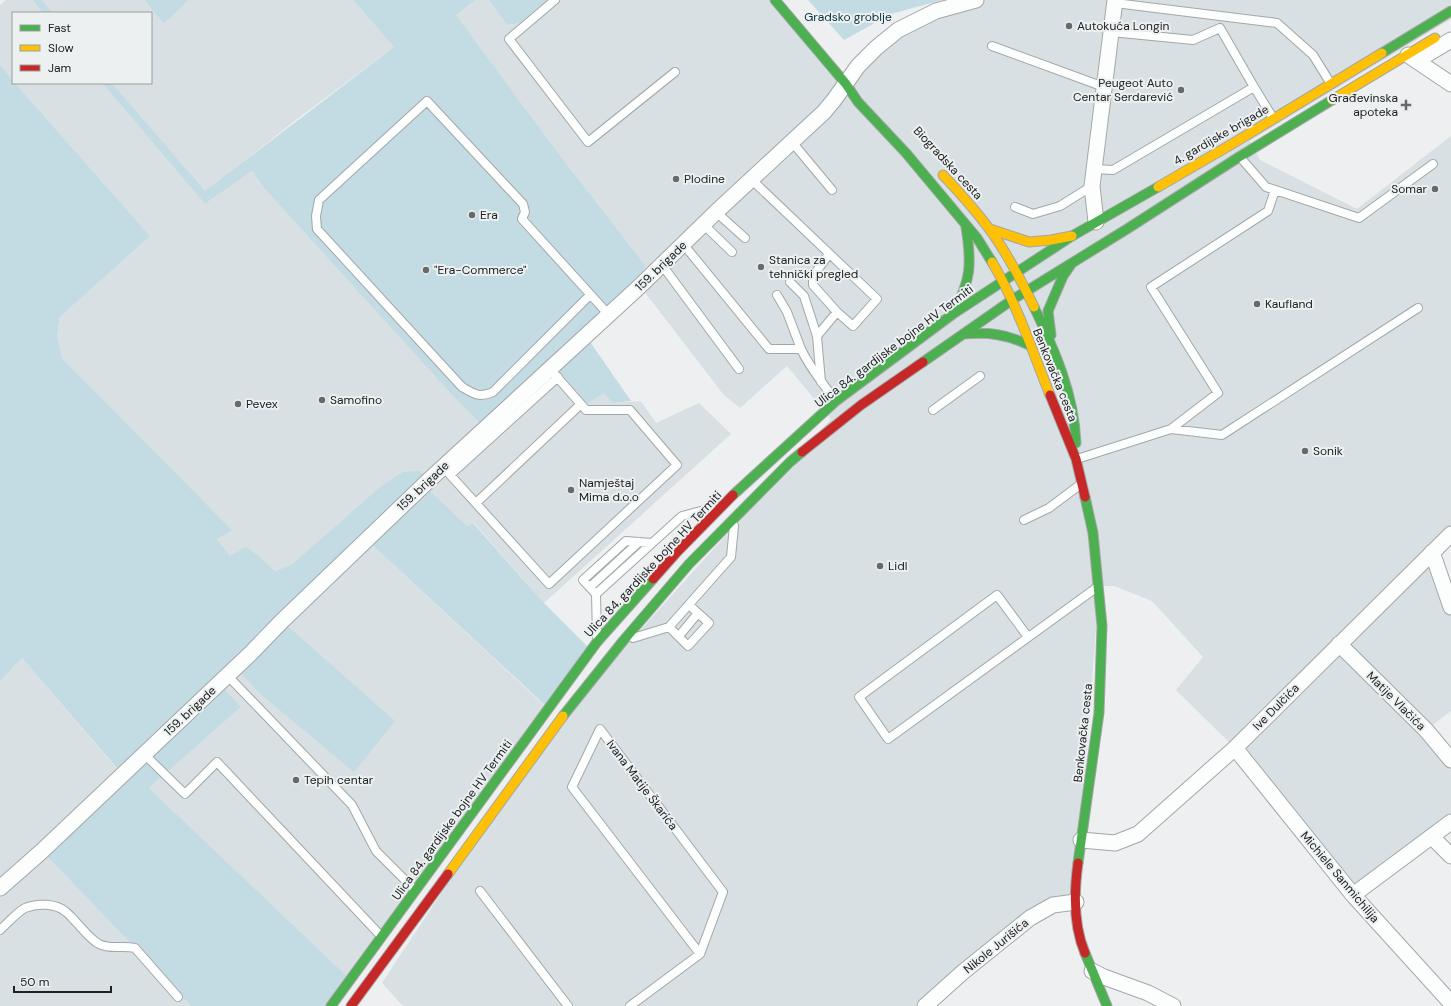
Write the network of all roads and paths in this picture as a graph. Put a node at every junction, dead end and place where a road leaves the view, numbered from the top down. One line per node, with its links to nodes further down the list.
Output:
1 (555, 0): 13 (lane)
2 (775, 0): 14 (main road, Biogradska cesta)
3 (976, 0): 14 (street, 159. brigade)
4 (1115, 1): 6 (lane); 9 (street)
5 (1450, 1): 8 (main road)
6 (1146, 3): 15 (lane)
7 (1451, 11): 8 (main road, 4. gardijske brigade)
8 (1435, 20): 15 (main road, 4. gardijske brigade)
9 (1111, 32): 17 (street); 18 (lane)
10 (1448, 36): 12 (street)
11 (992, 46): 17 (lane)
12 (1412, 58): 16 (street); 22 (main road)
13 (674, 72)
14 (846, 84): 19 (main road, Biogradska cesta); 21 (street, 159. brigade); 34 (main road, Biogradska cesta)
15 (1331, 84): 20 (main road, 4. gardijske brigade)
16 (1451, 84)
17 (1104, 87): 25 (street)
18 (1254, 87): 20 (lane); 25 (lane)
19 (886, 118)
20 (1273, 118): 32 (main road, 4. gardijske brigade)
21 (792, 142): 26 (street, 159. brigade); 28 (lane)
22 (1239, 156): 29 (lane); 41 (main road)
23 (1433, 164): 29 (lane)
24 (937, 167): 35 (main road, Biogradska cesta)
25 (1094, 169): 27 (street)
26 (751, 179): 31 (street, 159. brigade); 40 (lane)
27 (1092, 186): 30 (lane); 32 (street)
28 (832, 190)
29 (1275, 190): 66 (lane)
30 (1015, 207)
31 (716, 212): 33 (street, 159. brigade); 37 (lane)
32 (1096, 222): 36 (main road, 4. gardijske brigade)
33 (703, 224): 38 (street, 159. brigade); 39 (lane)
34 (966, 224): 44 (main road, Biogradska cesta); 52 (main road)
35 (990, 229): 36 (main road); 43 (main road, Biogradska cesta)
36 (1072, 236): 43 (main road, 4. gardijske brigade)
37 (745, 238)
38 (684, 244): 42 (street, 159. brigade); 58 (lane)
39 (732, 252)
40 (829, 254): 51 (lane); 51 (lane)
41 (1072, 263): 46 (main road); 57 (main road)
42 (662, 265): 53 (street, 159. brigade); 59 (lane)
43 (1017, 272): 44 (main road, 4. gardijske brigade); 46 (main road, Benkovačka cesta)
44 (1003, 281): 49 (main road, Benkovačka cesta); 52 (main road, Ulica 84. gardijske bojne HV Termiti)
45 (790, 282): 55 (lane)
46 (1026, 291): 49 (main road); 57 (main road, Benkovačka cesta)
47 (590, 295): 47 (lane); 53 (lane)
48 (777, 296): 58 (lane)
49 (1012, 300): 54 (main road); 56 (main road, Benkovačka cesta)
50 (1418, 308): 66 (lane)
51 (838, 312): 55 (lane)
52 (953, 314): 63 (main road, Ulica 84. gardijske bojne HV Termiti)
53 (609, 315): 60 (street, 159. brigade)
54 (963, 334): 56 (main road); 72 (main road)
55 (817, 336): 62 (lane)
56 (1031, 346): 67 (main road, Benkovačka cesta)
57 (1053, 346): 67 (main road, Benkovačka cesta)
58 (800, 349): 62 (lane)
59 (739, 369)
60 (554, 373): 64 (lane); 68 (street, 159. brigade)
61 (980, 376): 65 (lane)
62 (821, 382): 63 (lane)
63 (836, 401): 71 (main road, Ulica 84. gardijske bojne HV Termiti)
64 (584, 407): 70 (lane); 70 (lane)
65 (933, 410)
66 (1171, 429): 67 (lane)
67 (1076, 459): 69 (main road, Benkovačka cesta)
68 (446, 471): 70 (lane); 88 (street, 159. brigade)
69 (1081, 484): 73 (lane); 77 (main road, Benkovačka cesta)
70 (476, 503)
71 (724, 504): 75 (lane); 86 (main road, Ulica 84. gardijske bojne HV Termiti)
72 (734, 518): 79 (lane); 85 (main road)
73 (1024, 520)
74 (1451, 534): 76 (street, Ive Dulčića)
75 (652, 543): 78 (lane); 78 (lane)
76 (1432, 552): 80 (street); 87 (street, Ive Dulčića)
77 (1098, 586): 84 (lane); 94 (main road, Benkovačka cesta)
78 (596, 594): 86 (lane)
79 (689, 605): 81 (lane); 82 (lane)
80 (1451, 607)
81 (698, 613): 83 (lane); 83 (lane)
82 (669, 628): 83 (lane); 85 (lane)
83 (679, 636)
84 (1028, 637): 84 (lane)
85 (623, 640): 107 (main road)
86 (597, 642): 97 (main road, Ulica 84. gardijske bojne HV Termiti)
87 (1339, 644): 89 (street, Ive Dulčića); 91 (street, Matije Vlačića)
88 (227, 675): 90 (street, 159. brigade); 97 (lane)
89 (1235, 748): 94 (street, Ive Dulčića); 99 (street, Michiele Sanmichilija)
90 (144, 754): 96 (street, 159. brigade); 102 (lane)
91 (1451, 760)
92 (1451, 822): 93 (street)
93 (1432, 837): 95 (street); 99 (street)
94 (1082, 840): 100 (main road, Benkovačka cesta)
95 (1451, 856)
96 (1, 885)
97 (415, 891): 102 (main road, Ulica 84. gardijske bojne HV Termiti)
98 (480, 891): 109 (lane)
99 (1352, 895): 106 (street, Michiele Sanmichilija)
100 (1076, 902): 104 (main road, Benkovačka cesta); 111 (street, Nikole Jurišića)
101 (0, 930): 105 (lane)
102 (381, 937): 108 (main road, Ulica 84. gardijske bojne HV Termiti)
103 (700, 954): 103 (lane, Ivana Matije Škarića); 110 (lane)
104 (1092, 971): 112 (main road, Benkovačka cesta); 113 (street)
105 (178, 997)
106 (1451, 1003)
107 (355, 1004)
108 (331, 1006)
109 (568, 1006)
110 (630, 1006)
111 (925, 1006)
112 (1106, 1006)
113 (1173, 1006)

